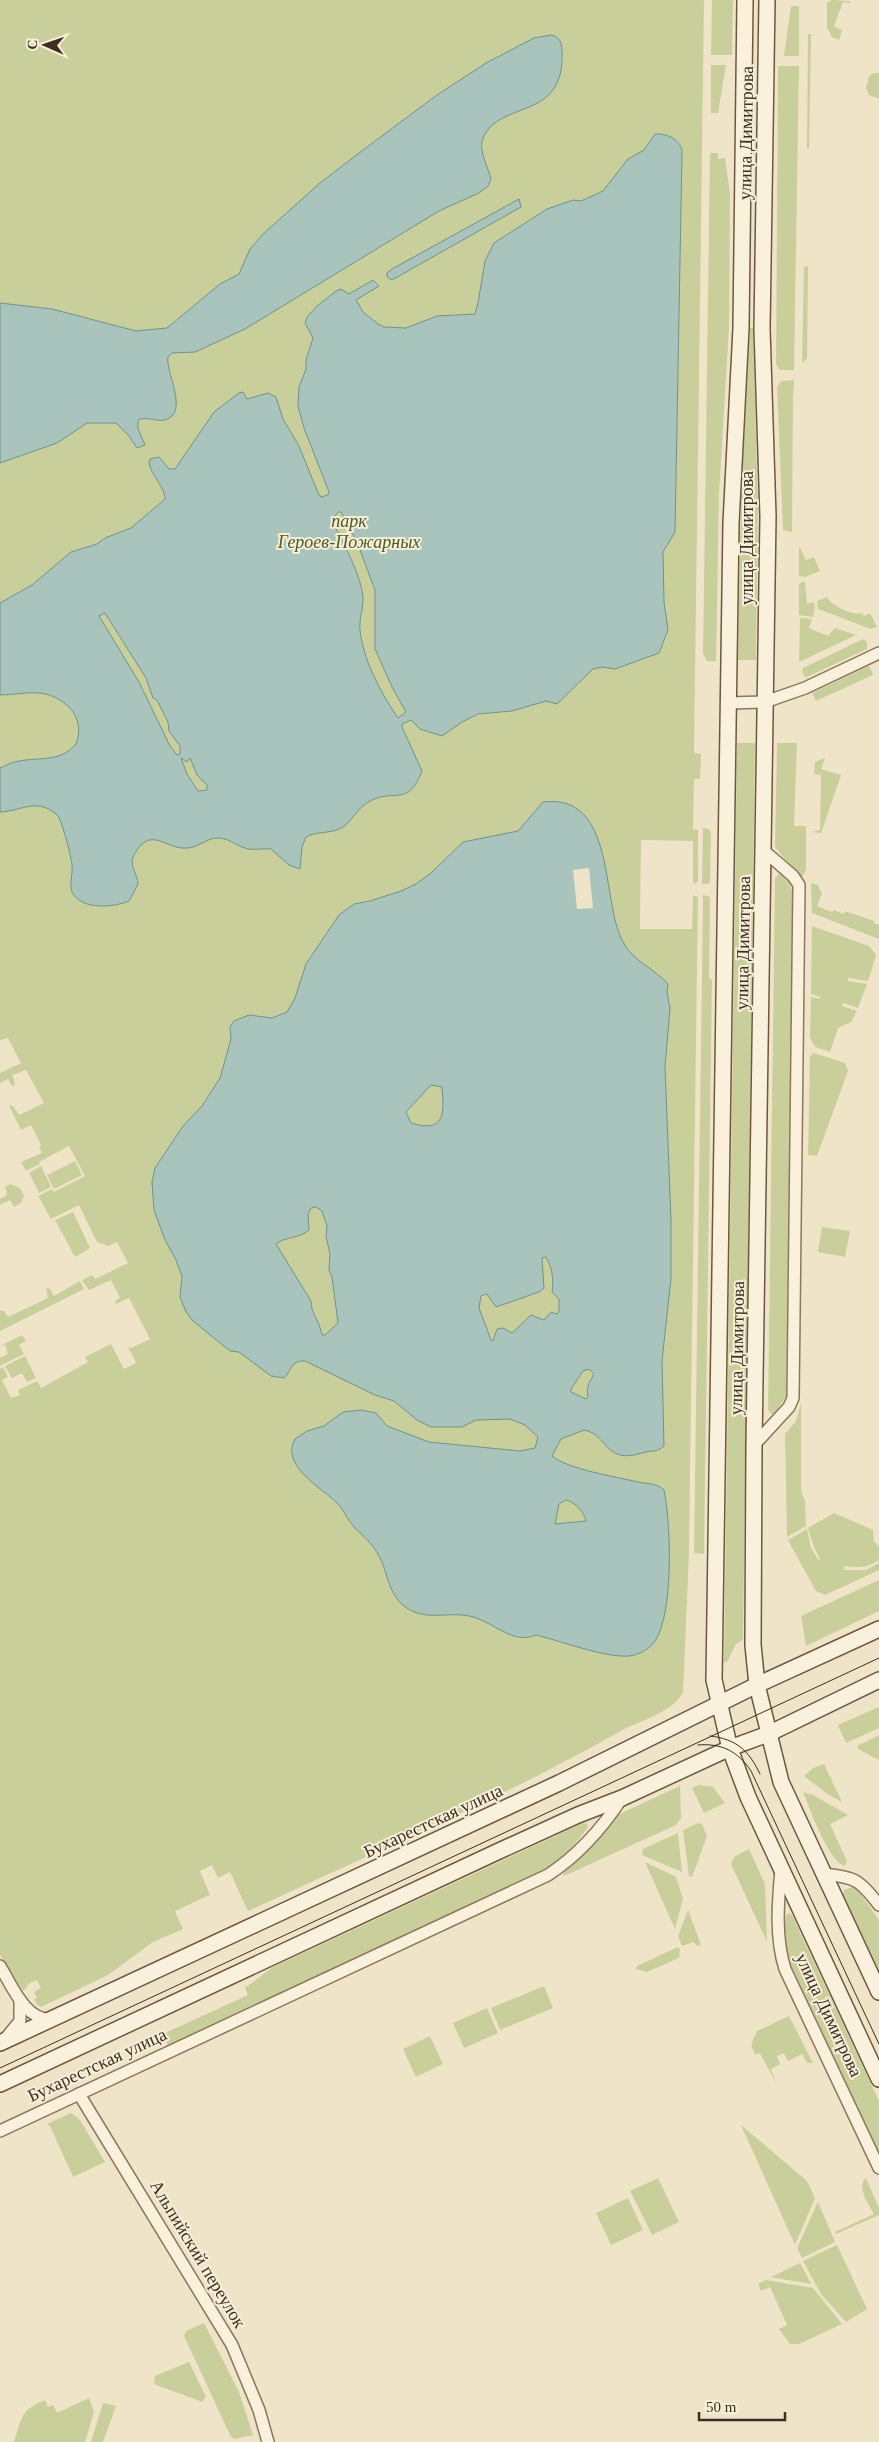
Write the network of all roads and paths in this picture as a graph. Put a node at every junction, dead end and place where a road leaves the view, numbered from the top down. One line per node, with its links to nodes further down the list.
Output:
1 (745, 0): 5 (street, улица Димитрова)
2 (766, 0): 4 (street, улица Димитрова)
3 (879, 653): 4 (street)
4 (765, 702): 5 (street); 6 (street, улица Димитрова)
5 (728, 703): 11 (street, улица Димитрова)
6 (763, 850): 7 (street, улица Димитрова); 7 (street)
7 (754, 1445): 10 (street, улица Димитрова)
8 (879, 1629): 10 (street, Бухарестская улица)
9 (879, 1680): 12 (street, Бухарестская улица)
10 (757, 1685): 11 (street, Бухарестская улица); 12 (street, улица Димитрова)
11 (719, 1704): 13 (street, улица Димитрова); 21 (street, Бухарестская улица)
12 (768, 1734): 13 (street, Бухарестская улица); 16 (street, улица Димитрова)
13 (730, 1748): 14 (street, Бухарестская улица); 15 (street, улица Димитрова)
14 (622, 1798): 24 (street, Бухарестская улица); 25 (street, Бухарестская улица)
15 (782, 1869): 23 (street, улица Димитрова); 27 (street, улица Димитрова)
16 (824, 1874): 17 (street); 19 (street, улица Димитрова)
17 (879, 1905)
18 (0, 1966): 20 (street)
19 (879, 1992)
20 (19, 1998): 21 (street); 22 (street)
21 (53, 2019): 22 (street, Бухарестская улица)
22 (0, 2043)
23 (879, 2079)
24 (0, 2084)
25 (79, 2094): 26 (street, Бухарестская улица); 28 (street, Альпийский переулок)
26 (0, 2131)
27 (879, 2168)
28 (268, 2442)

